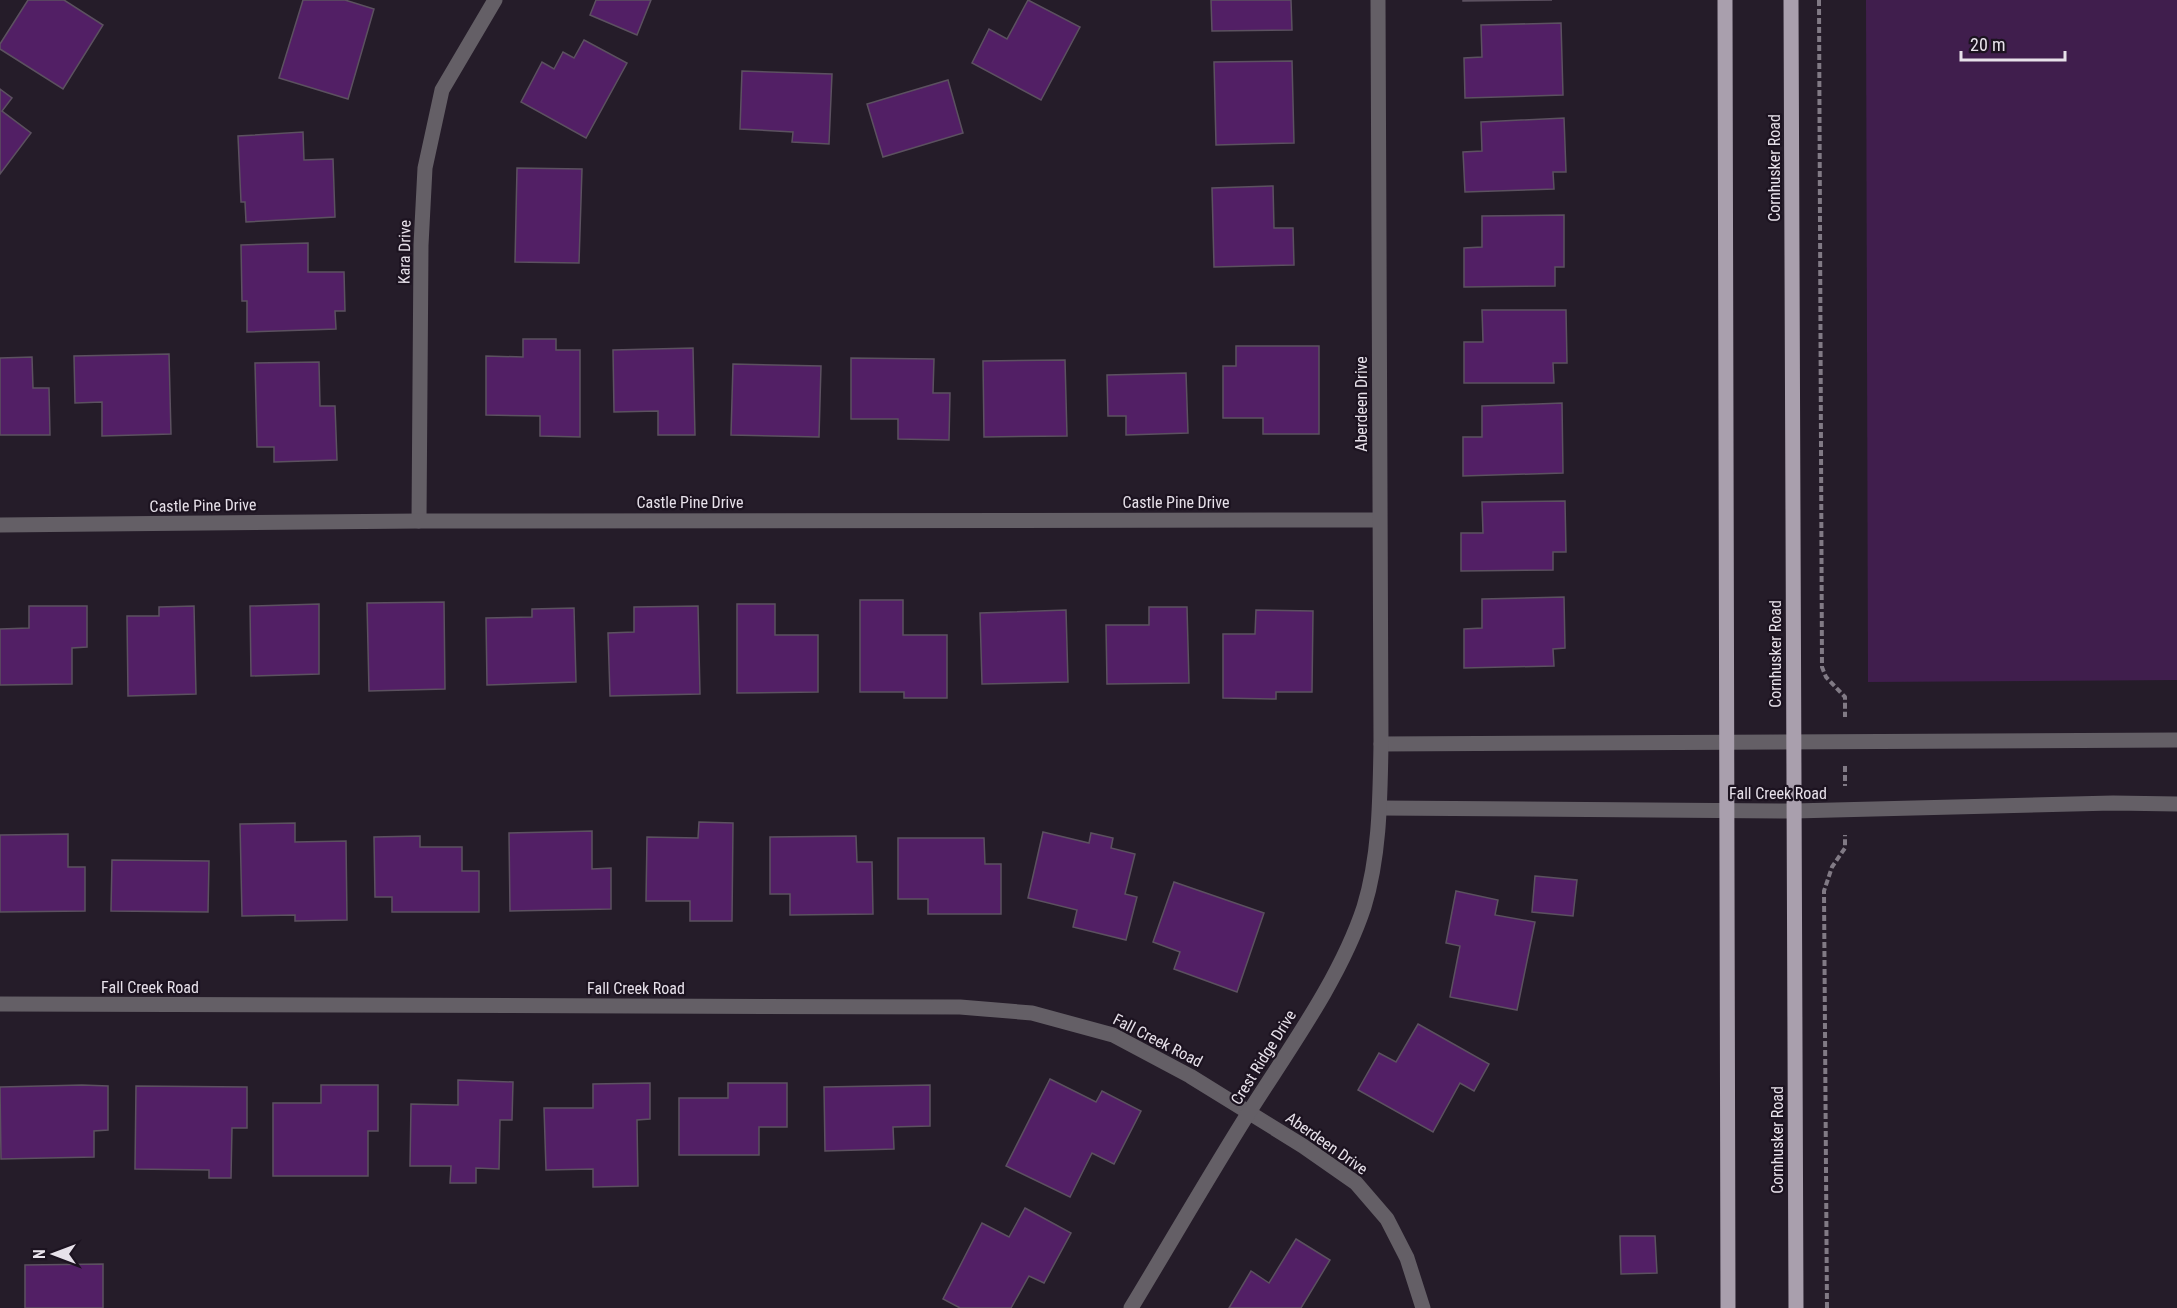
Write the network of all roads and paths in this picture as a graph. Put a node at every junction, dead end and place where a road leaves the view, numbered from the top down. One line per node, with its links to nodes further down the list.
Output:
1 (495, 0): 7 (street, Kara Drive)
2 (1378, 0): 6 (street, Aberdeen Drive)
3 (1725, 0): 10 (main road)
4 (1791, 0): 11 (main road, Cornhusker Road)
5 (1820, 0): 12 (path)
6 (1379, 520): 7 (street, Castle Pine Drive); 13 (street, Aberdeen Drive)
7 (419, 521): 8 (street, Castle Pine Drive)
8 (0, 525)
9 (2177, 740): 12 (street)
10 (1727, 743): 11 (street); 13 (street); 17 (main road)
11 (1794, 743): 12 (street); 18 (main road, Cornhusker Road)
12 (1845, 743): 16 (path)
13 (1381, 744): 15 (street, Aberdeen Drive)
14 (2177, 804): 16 (street, Fall Creek Road)
15 (1380, 807): 17 (street, Fall Creek Road); 20 (street, Crest Ridge Drive)
16 (1845, 810): 18 (street, Fall Creek Road); 25 (path)
17 (1726, 811): 18 (street, Fall Creek Road); 23 (main road)
18 (1794, 811): 24 (main road, Cornhusker Road)
19 (0, 1004): 20 (street, Fall Creek Road)
20 (1249, 1112): 21 (street, Crest Ridge Drive); 22 (street, Aberdeen Drive)
21 (1131, 1308)
22 (1423, 1308)
23 (1728, 1308)
24 (1796, 1308)
25 (1827, 1308)

